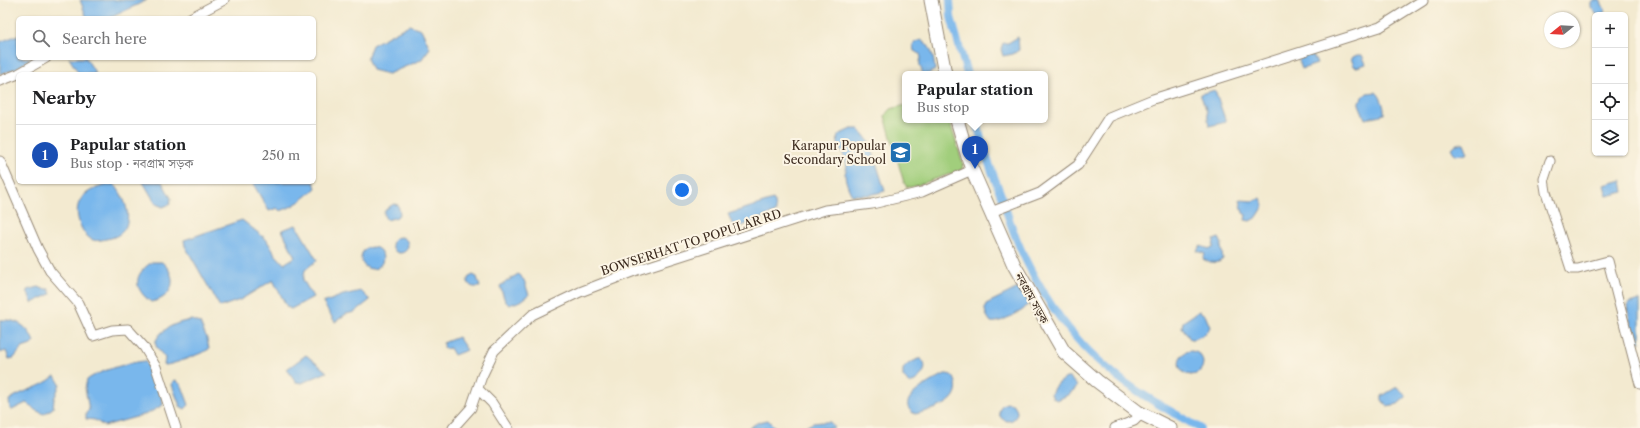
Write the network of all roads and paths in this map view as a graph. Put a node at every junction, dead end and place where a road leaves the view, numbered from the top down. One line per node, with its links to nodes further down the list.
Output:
1 (224, 0): 4 (street)
2 (931, 0): 6 (main road)
3 (1423, 0): 14 (street)
4 (194, 16)
5 (42, 60): 7 (street)
6 (944, 71)
7 (22, 72)
8 (16, 75): 9 (street)
9 (0, 81)
10 (958, 123): 13 (main road, নবগ্রাম সড়ক)
11 (0, 161): 18 (street)
12 (1550, 161): 15 (street)
13 (972, 170): 14 (main road, নবগ্রাম সড়ক); 16 (street, BOWSERHAT TO POPULAR RD)
14 (991, 212): 17 (main road, নবগ্রাম সড়ক)
15 (1640, 384)
16 (478, 389): 19 (street, BOWSERHAT TO POPULAR RD); 20 (street)
17 (1141, 414): 21 (street); 22 (main road, নবগ্রাম সড়ক)
18 (176, 428)
19 (453, 428)
20 (508, 428)
21 (1115, 428)
22 (1170, 428)

